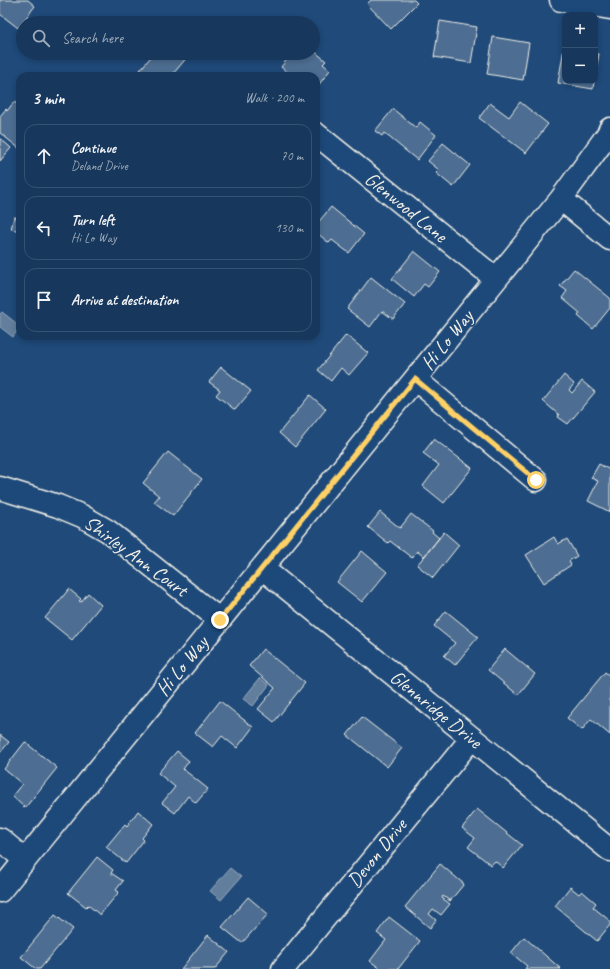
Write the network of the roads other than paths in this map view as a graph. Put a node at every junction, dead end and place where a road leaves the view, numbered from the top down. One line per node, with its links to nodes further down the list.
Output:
1 (561, 0): 2 (street)
2 (610, 8)
3 (610, 129): 5 (street, Hi Lo Way)
4 (320, 137): 7 (street, Glenwood Lane)
5 (561, 199): 6 (street); 7 (street, Hi Lo Way)
6 (610, 239)
7 (496, 279): 8 (street, Hi Lo Way)
8 (415, 379): 9 (street); 11 (street, Hi Lo Way)
9 (536, 480)
10 (0, 488): 12 (street, Shirley Ann Court)
11 (262, 568): 12 (street, Hi Lo Way); 13 (street, Glennridge Drive)
12 (220, 620): 16 (street, Hi Lo Way)
13 (472, 738): 15 (street, Glennridge Drive); 18 (street, Devon Drive)
14 (0, 839): 16 (street)
15 (610, 850)
16 (25, 860): 17 (street, Hi Lo Way)
17 (0, 891)
18 (283, 969)

